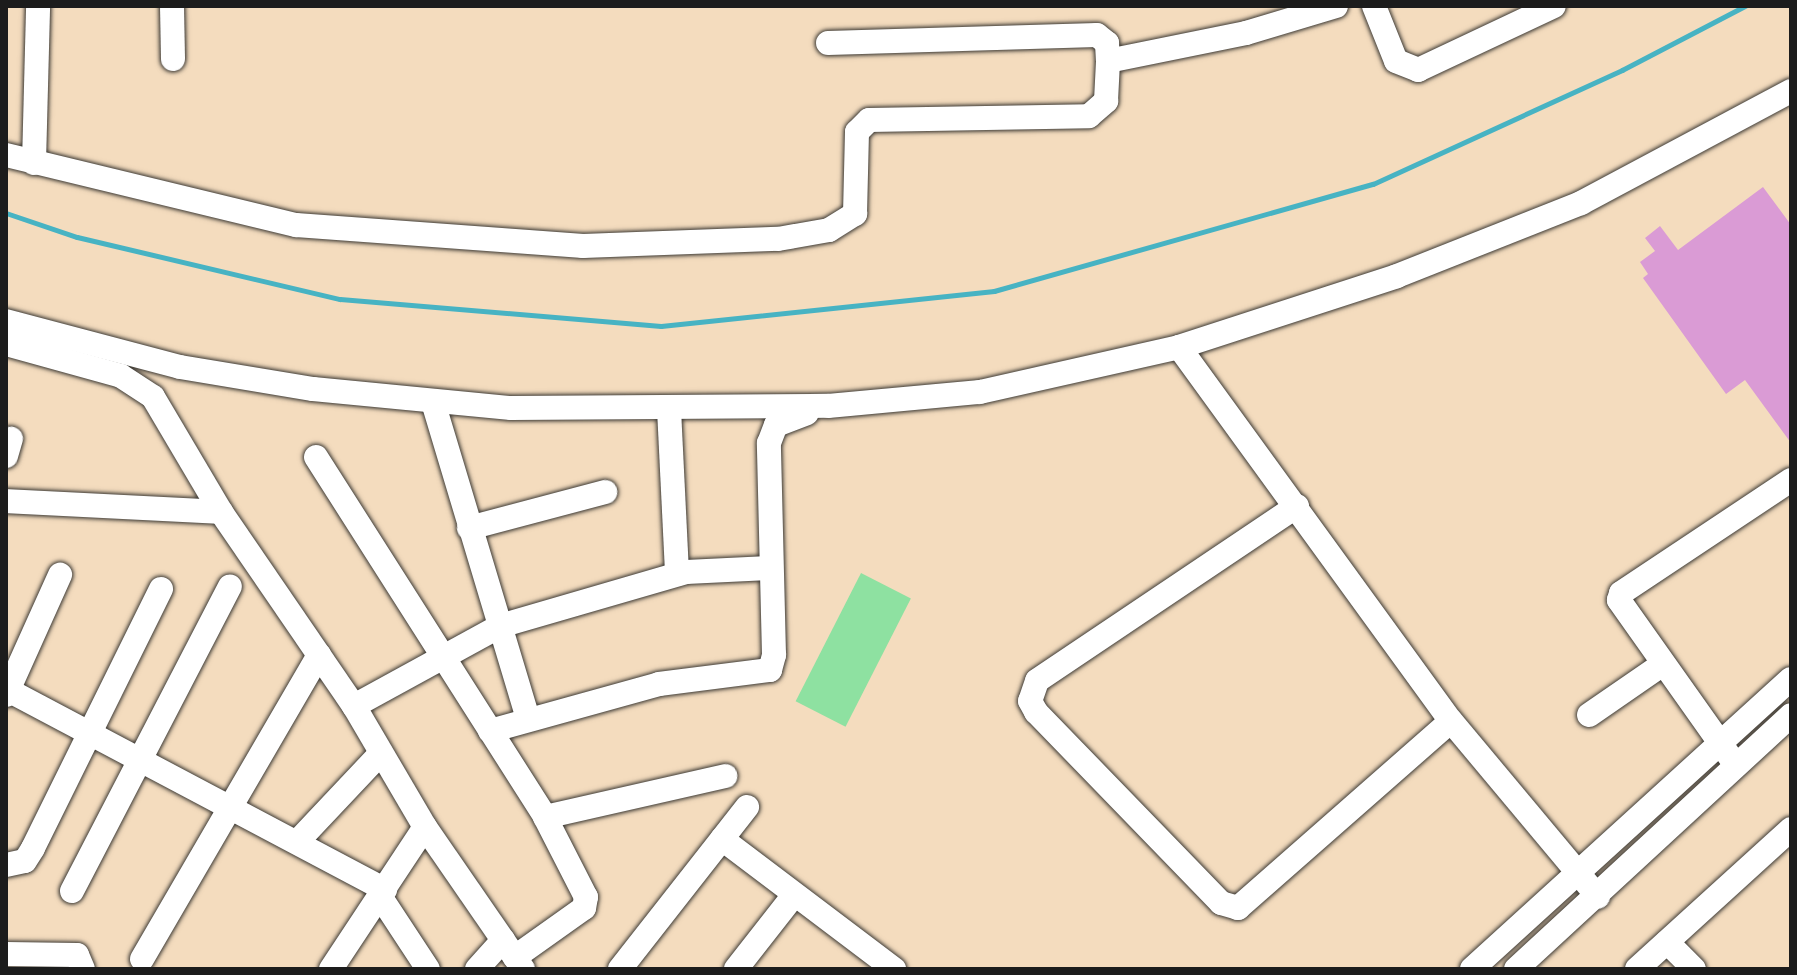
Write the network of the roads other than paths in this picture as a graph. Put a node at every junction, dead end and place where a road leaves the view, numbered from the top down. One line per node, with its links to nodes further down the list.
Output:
1 (38, 6): 11 (street)
2 (172, 6): 7 (street)
3 (1336, 6): 8 (street)
4 (1374, 6): 5 (street)
5 (1554, 6)
6 (828, 43): 8 (street)
7 (173, 59)
8 (1108, 61): 11 (street)
9 (1788, 99): 14 (street)
10 (6, 155): 11 (street)
11 (34, 163)
12 (6, 321): 15 (street)
13 (6, 344): 23 (street)
14 (1179, 347): 16 (street); 22 (street)
15 (433, 402): 17 (street); 24 (street)
16 (828, 406): 17 (street); 25 (street)
17 (669, 409): 26 (street)
18 (316, 457): 32 (street)
19 (1791, 480): 33 (street)
20 (605, 492): 24 (street)
21 (6, 501): 23 (street)
22 (1297, 506): 40 (street); 40 (street)
23 (221, 512): 31 (street)
24 (469, 528): 30 (street)
25 (769, 568): 26 (street); 39 (street)
26 (677, 574): 30 (street)
27 (60, 575): 35 (street)
28 (230, 586): 45 (street)
29 (161, 589): 41 (street)
30 (500, 626): 32 (street); 39 (street)
31 (319, 655): 36 (street); 48 (street)
32 (442, 659): 36 (street); 42 (street)
33 (1663, 664): 37 (street); 43 (street)
34 (1791, 679): 43 (street)
35 (7, 691): 41 (street)
36 (354, 706): 44 (street)
37 (1589, 715)
38 (1791, 715): 46 (street)
39 (528, 719): 42 (street)
40 (1451, 721): 56 (street)
41 (88, 731): 45 (street); 55 (street)
42 (490, 731): 50 (street)
43 (1721, 743): 46 (street); 56 (street)
44 (381, 753): 51 (street); 54 (street)
45 (140, 757): 48 (street); 57 (street)
46 (1735, 764): 60 (street)
47 (725, 776): 50 (street)
48 (232, 807): 54 (street); 64 (street)
49 (747, 807): 53 (street)
50 (545, 817): 63 (street)
51 (425, 827): 58 (street); 63 (street)
52 (1791, 829): 61 (street)
53 (722, 839): 59 (street); 70 (street)
54 (298, 841): 58 (street)
55 (6, 865)
56 (1578, 873): 60 (street); 72 (street)
57 (72, 891)
58 (382, 893): 67 (street); 68 (street)
59 (794, 895): 65 (street); 71 (street)
60 (1598, 897): 73 (street)
61 (1667, 942): 74 (street); 75 (street)
62 (6, 954): 66 (street)
63 (514, 955): 69 (street)
64 (142, 959)
65 (880, 965)
66 (83, 969)
67 (331, 969)
68 (428, 969)
69 (477, 969)
70 (620, 969)
71 (736, 969)
72 (1472, 969)
73 (1516, 969)
74 (1637, 969)
75 (1694, 969)

